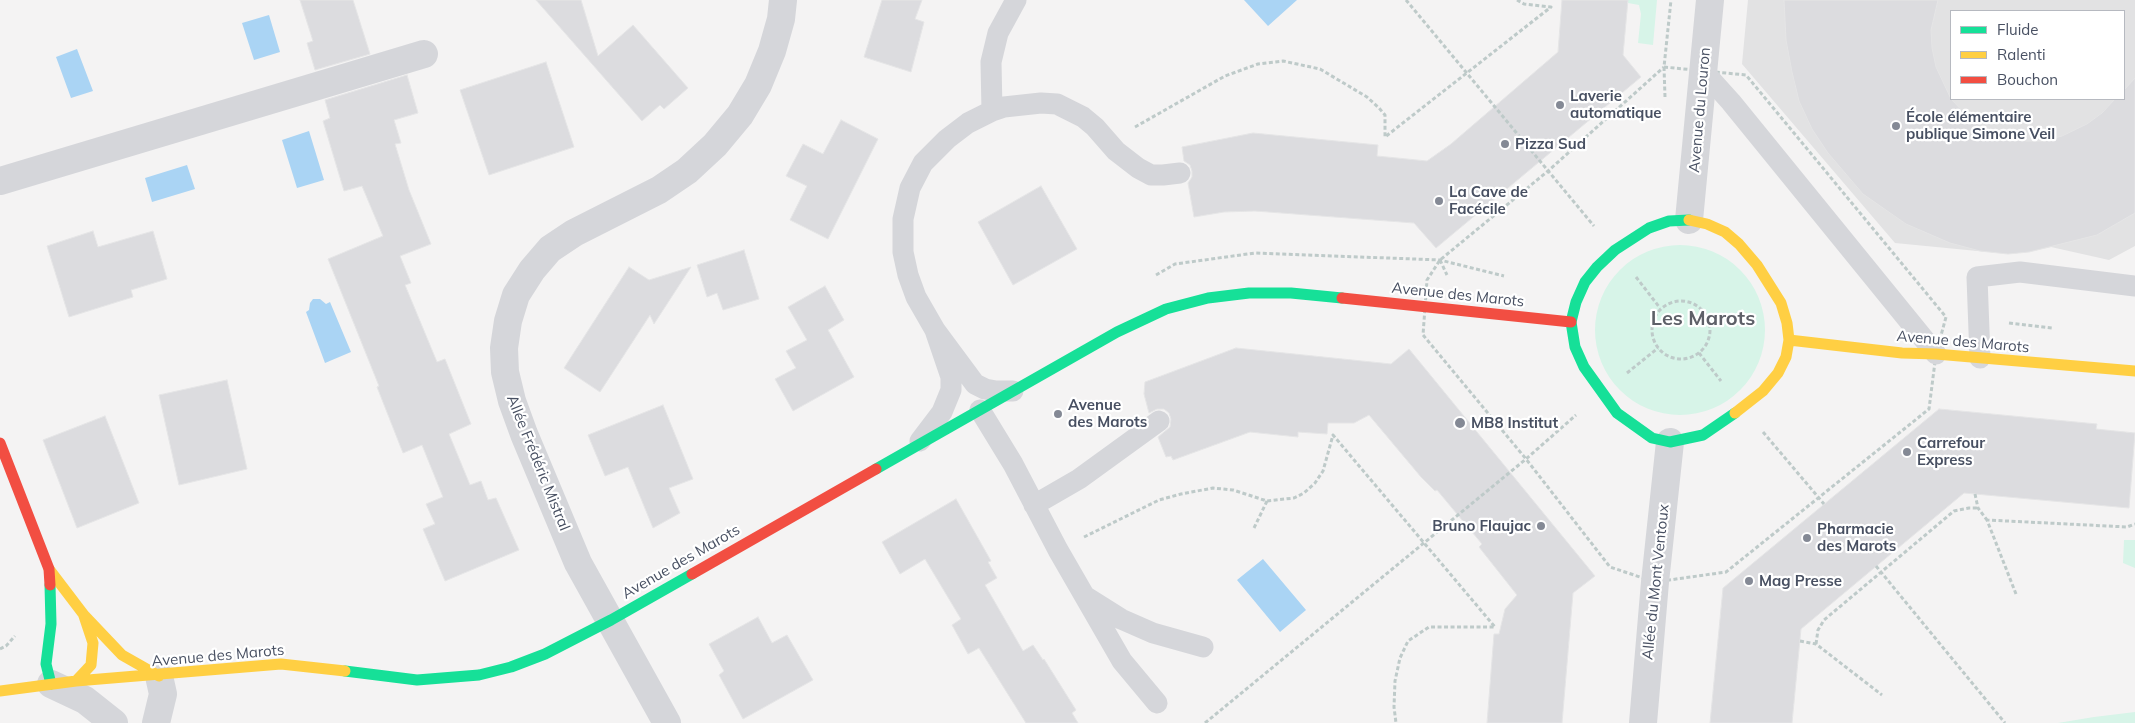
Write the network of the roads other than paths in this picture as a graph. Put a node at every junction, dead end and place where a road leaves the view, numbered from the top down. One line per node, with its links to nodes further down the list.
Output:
1 (783, 0): 27 (street, Allée Frédéric Mistral)
2 (1016, 0): 6 (lane)
3 (1710, 0): 5 (street, Avenue du Louron)
4 (424, 54): 8 (street)
5 (1704, 72): 9 (street, Avenue du Louron); 14 (lane)
6 (992, 111): 7 (lane); 12 (lane)
7 (1180, 173)
8 (0, 182)
9 (1689, 220): 11 (street); 13 (street)
10 (2135, 286): 15 (lane)
11 (1571, 322): 17 (street, Avenue des Marots); 20 (street)
12 (935, 330): 17 (lane); 22 (lane)
13 (1789, 340): 14 (street, Avenue des Marots); 20 (street)
14 (1936, 354): 15 (street, Avenue des Marots)
15 (1980, 358): 16 (street, Avenue des Marots)
16 (2135, 371)
17 (1013, 392): 18 (street, Avenue des Marots)
18 (980, 410): 22 (street, Avenue des Marots); 23 (lane)
19 (1159, 421): 23 (lane)
20 (1670, 442): 36 (street, Allée du Mont Ventoux)
21 (0, 444): 24 (street)
22 (916, 446): 27 (street, Avenue des Marots)
23 (1034, 505): 25 (lane)
24 (49, 569): 26 (street); 30 (street)
25 (1084, 595): 28 (lane); 32 (lane)
26 (84, 615): 29 (street); 30 (street)
27 (611, 620): 29 (street, Avenue des Marots); 35 (street, Allée Frédéric Mistral)
28 (1203, 647)
29 (159, 676): 30 (street, Avenue des Marots); 34 (street)
30 (63, 683): 31 (street, Avenue des Marots); 33 (street)
31 (0, 691)
32 (1157, 703)
33 (114, 723)
34 (156, 723)
35 (667, 723)
36 (1642, 723)

